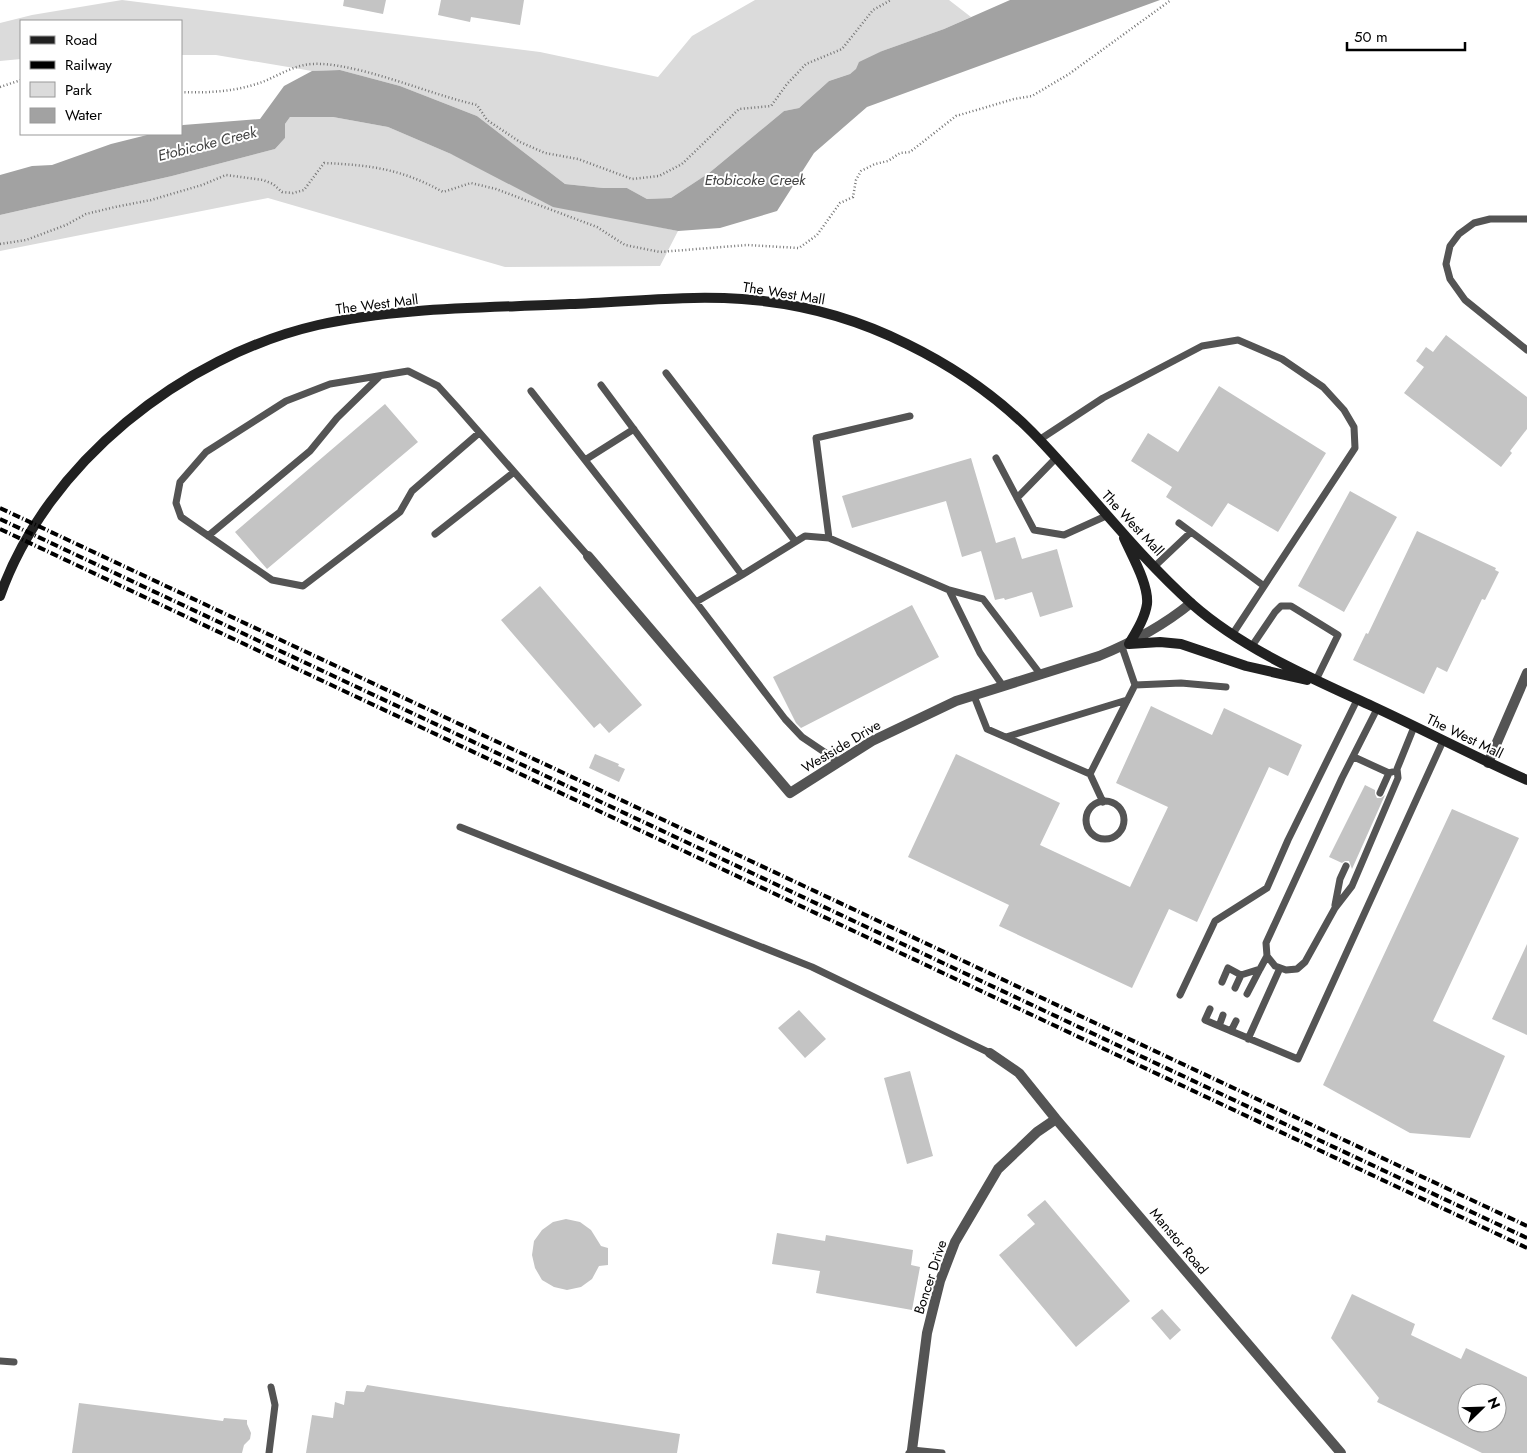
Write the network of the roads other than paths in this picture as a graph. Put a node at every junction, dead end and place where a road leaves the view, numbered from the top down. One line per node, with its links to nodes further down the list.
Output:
1 (1527, 219): 2 (lane)
2 (1527, 350)
3 (666, 373): 23 (lane)
4 (380, 376): 9 (lane); 21 (lane); 21 (lane)
5 (601, 385): 8 (lane)
6 (532, 390): 13 (lane)
7 (910, 416): 22 (lane)
8 (634, 429): 13 (lane); 26 (lane)
9 (479, 433): 14 (lane); 21 (lane)
10 (1039, 440): 12 (main road, The West Mall); 27 (lane); 29 (main road, The West Mall)
11 (996, 458): 15 (lane)
12 (1056, 458): 15 (lane); 16 (main road, The West Mall)
13 (585, 460): 30 (lane)
14 (514, 472): 20 (lane); 24 (lane)
15 (1017, 498): 16 (lane)
16 (1106, 516): 19 (main road, The West Mall)
17 (1179, 523): 18 (lane)
18 (1191, 532): 25 (lane); 27 (lane)
19 (1122, 533): 25 (main road, The West Mall); 33 (main road)
20 (434, 534)
21 (208, 536)
22 (829, 538): 23 (lane); 28 (lane)
23 (795, 541): 26 (lane)
24 (588, 556): 49 (street, Westside Drive)
25 (1155, 566): 31 (main road, The West Mall)
26 (742, 575): 30 (lane)
27 (1264, 586): 32 (lane)
28 (949, 590): 36 (lane); 39 (lane)
29 (0, 596)
30 (696, 602): 49 (lane)
31 (1191, 603): 32 (main road, The West Mall); 33 (street, Westside Drive)
32 (1232, 635): 34 (main road, The West Mall)
33 (1125, 645): 36 (street, Westside Drive); 37 (main road); 38 (lane)
34 (1252, 646): 37 (main road, The West Mall); 37 (lane)
35 (1527, 673): 50 (street)
36 (1041, 675): 39 (street, Westside Drive)
37 (1319, 681): 43 (main road, The West Mall)
38 (1135, 685): 40 (lane); 42 (lane)
39 (1003, 686): 41 (street, Westside Drive)
40 (1226, 687)
41 (974, 696): 46 (lane); 49 (street, Westside Drive)
42 (1127, 700): 46 (lane); 53 (lane)
43 (1357, 700): 44 (main road, The West Mall); 67 (lane)
44 (1377, 709): 45 (main road, The West Mall); 48 (lane)
45 (1414, 727): 47 (main road, The West Mall); 51 (lane)
46 (1006, 737): 53 (lane)
47 (1443, 741): 50 (main road, The West Mall); 73 (lane)
48 (1354, 757): 52 (lane); 60 (lane)
49 (839, 762)
50 (1488, 763): 54 (main road, The West Mall)
51 (1397, 769): 52 (lane); 59 (lane)
52 (1389, 773): 55 (lane)
53 (1090, 774): 56 (lane)
54 (1527, 780)
55 (1380, 793)
56 (1103, 802): 56 (lane)
57 (460, 827): 74 (lane)
58 (1346, 866): 59 (lane)
59 (1335, 908): 61 (lane)
60 (1267, 956): 61 (lane); 62 (lane)
61 (1280, 968): 73 (lane)
62 (1260, 969): 63 (lane); 66 (lane)
63 (1241, 975): 64 (lane); 65 (lane)
64 (1222, 982)
65 (1235, 988)
66 (1248, 994)
67 (1180, 995)
68 (1210, 1009): 71 (lane)
69 (1223, 1015): 71 (lane)
70 (1236, 1021): 72 (lane)
71 (1219, 1026): 72 (lane)
72 (1231, 1031): 73 (lane)
73 (1248, 1039)
74 (990, 1053): 75 (street, Manstor Road)
75 (1056, 1119): 79 (street, Boncer Drive); 82 (street, Manstor Road)
76 (0, 1361): 77 (lane)
77 (14, 1362)
78 (271, 1387): 80 (lane)
79 (910, 1451): 81 (lane)
80 (269, 1453)
81 (942, 1453)
82 (1341, 1453)

